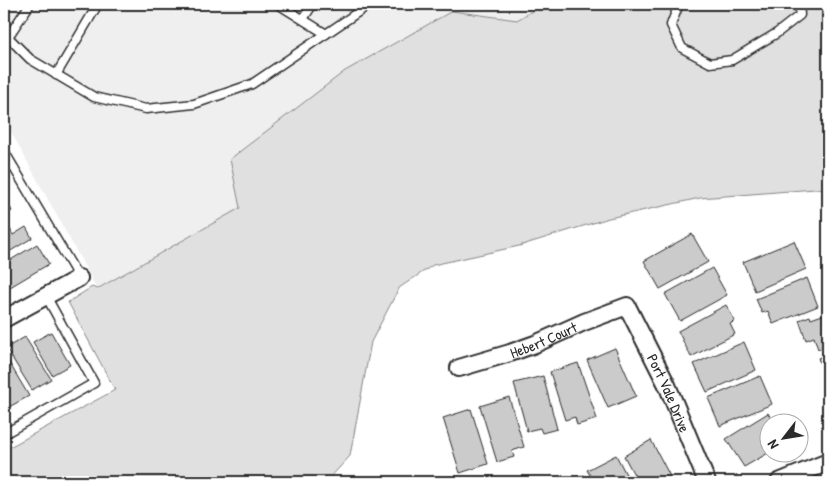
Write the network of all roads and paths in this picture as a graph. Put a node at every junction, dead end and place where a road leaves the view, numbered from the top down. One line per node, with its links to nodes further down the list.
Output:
1 (30, 4): 11 (lane)
2 (98, 4): 12 (lane)
3 (278, 4): 8 (lane)
4 (312, 4): 8 (lane)
5 (370, 4): 10 (lane)
6 (678, 4): 7 (lane)
7 (799, 4)
8 (303, 19): 10 (lane)
9 (4, 30): 11 (lane)
10 (326, 34): 12 (lane)
11 (8, 38): 12 (lane)
12 (56, 75)
13 (4, 151): 14 (lane)
14 (79, 278): 15 (street)
15 (46, 296): 17 (street); 19 (lane)
16 (627, 306): 18 (street, Hebert Court); 21 (street, Port Vale Drive)
17 (4, 319)
18 (459, 368)
19 (4, 434)
20 (828, 462): 22 (street)
21 (707, 482)
22 (779, 482)

